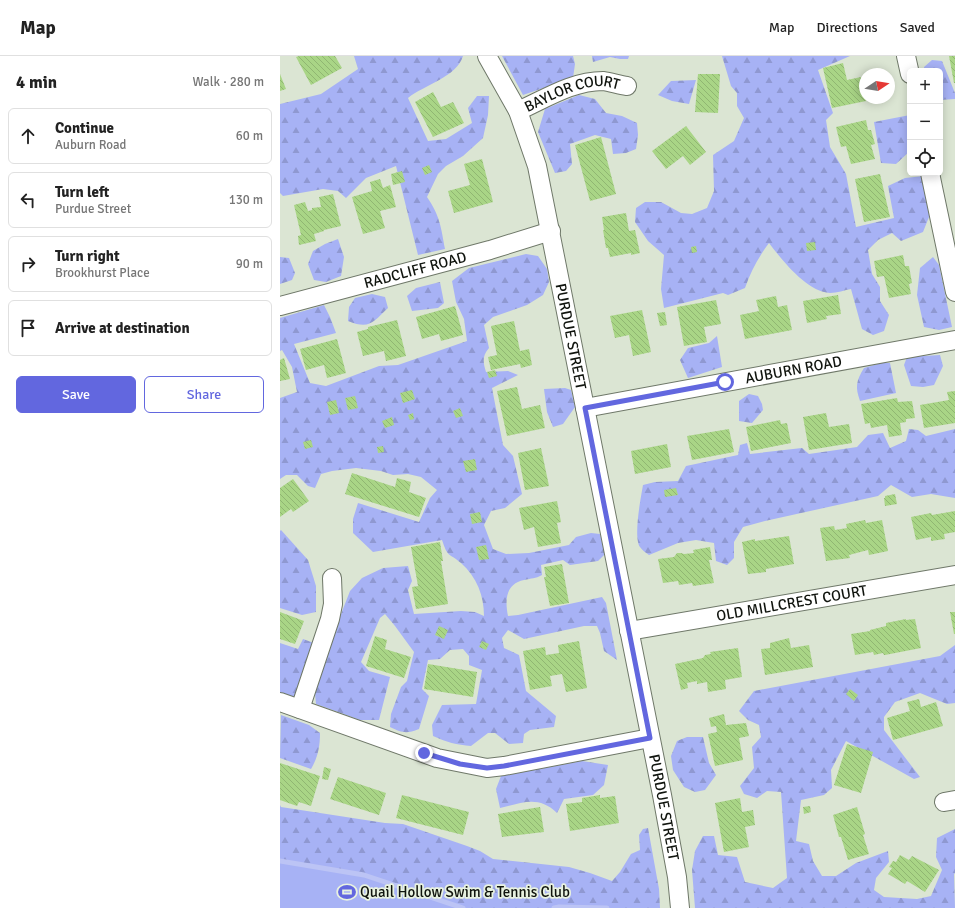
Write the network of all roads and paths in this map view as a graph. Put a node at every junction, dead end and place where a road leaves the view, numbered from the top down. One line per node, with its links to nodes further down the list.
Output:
1 (487, 56): 5 (street, PURDUE STREET)
2 (906, 56): 3 (street)
3 (909, 68)
4 (627, 86): 5 (street, BAYLOR COURT)
5 (518, 111): 7 (street, PURDUE STREET)
6 (931, 176): 8 (street)
7 (551, 231): 9 (street, RADCLIFF ROAD); 11 (street, PURDUE STREET)
8 (955, 292)
9 (280, 306)
10 (955, 340): 11 (street, AUBURN ROAD)
11 (585, 408): 14 (street, PURDUE STREET)
12 (955, 574): 14 (street, OLD MILLCREST COURT)
13 (332, 578): 16 (street)
14 (629, 631): 17 (street, PURDUE STREET)
15 (280, 702): 16 (street)
16 (300, 709): 17 (street)
17 (650, 738): 18 (street, PURDUE STREET)
18 (680, 908)

